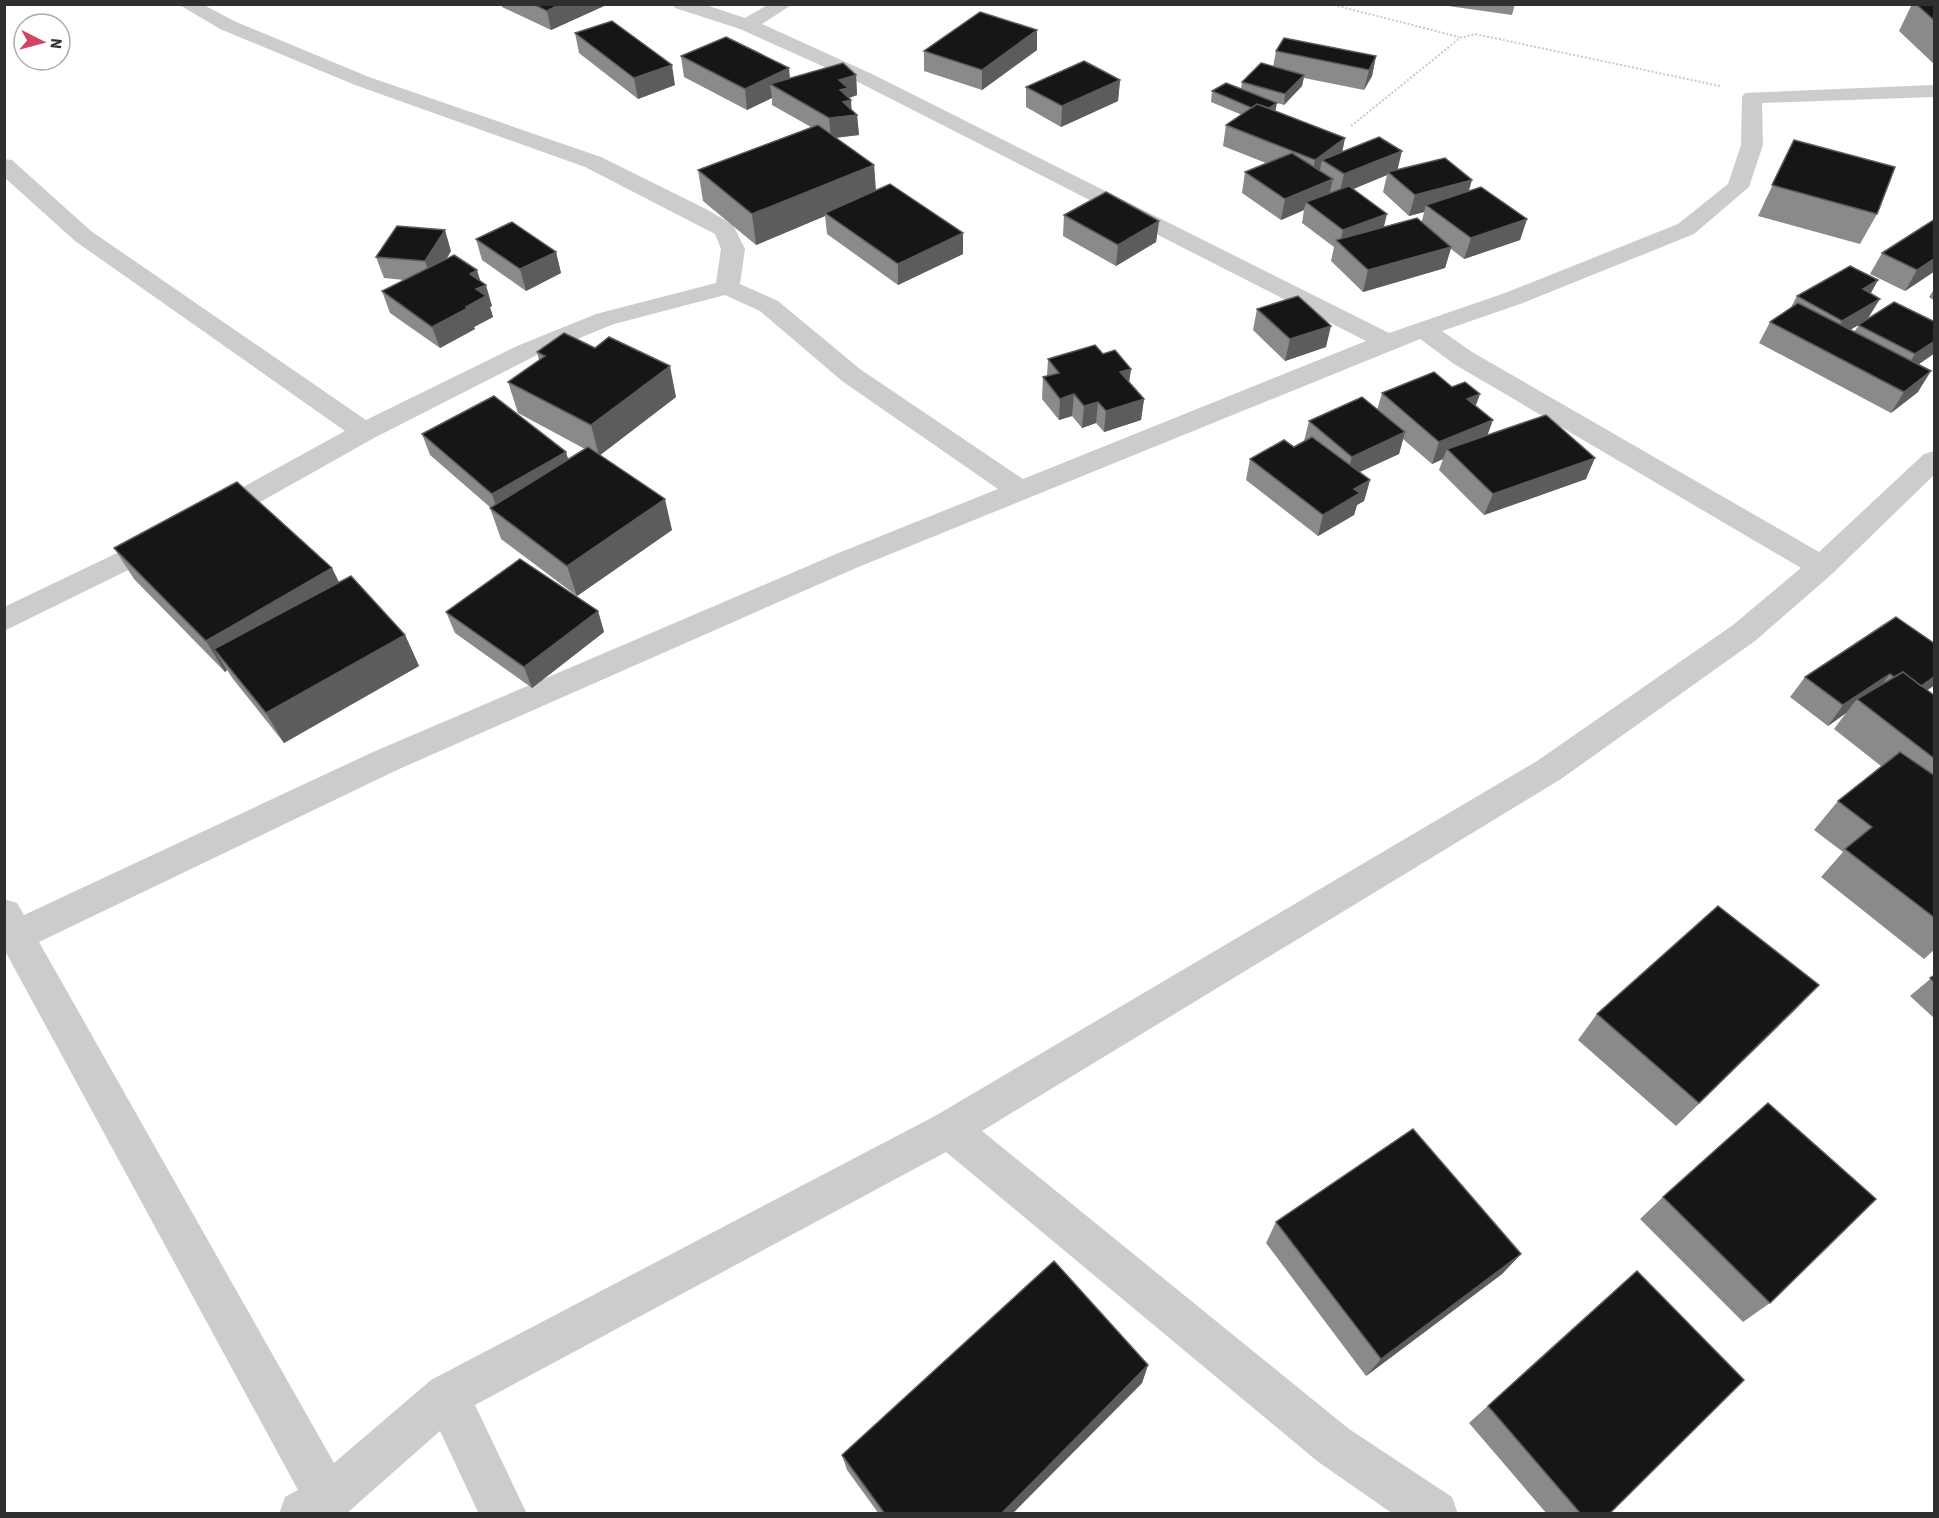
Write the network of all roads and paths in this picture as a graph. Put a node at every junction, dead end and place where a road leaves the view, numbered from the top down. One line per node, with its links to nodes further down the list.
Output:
1 (187, 4): 11 (street)
2 (682, 4): 5 (street)
3 (784, 4): 5 (street)
4 (1330, 4): 6 (path)
5 (747, 25): 13 (street)
6 (1460, 38): 8 (path); 9 (path)
7 (1935, 91): 8 (street)
8 (1752, 97): 12 (street)
9 (1351, 126)
10 (4, 165): 14 (street)
11 (727, 287): 14 (street); 16 (street)
12 (1423, 330): 13 (street); 17 (street)
13 (1388, 342): 16 (street)
14 (364, 432): 18 (street)
15 (1935, 460): 17 (street)
16 (1021, 491): 19 (street)
17 (1822, 567): 20 (street)
18 (4, 620)
19 (11, 924): 22 (street)
20 (949, 1129): 21 (street); 24 (street)
21 (447, 1396): 22 (street); 23 (street)
22 (315, 1506)
23 (504, 1514)
24 (1435, 1514)

